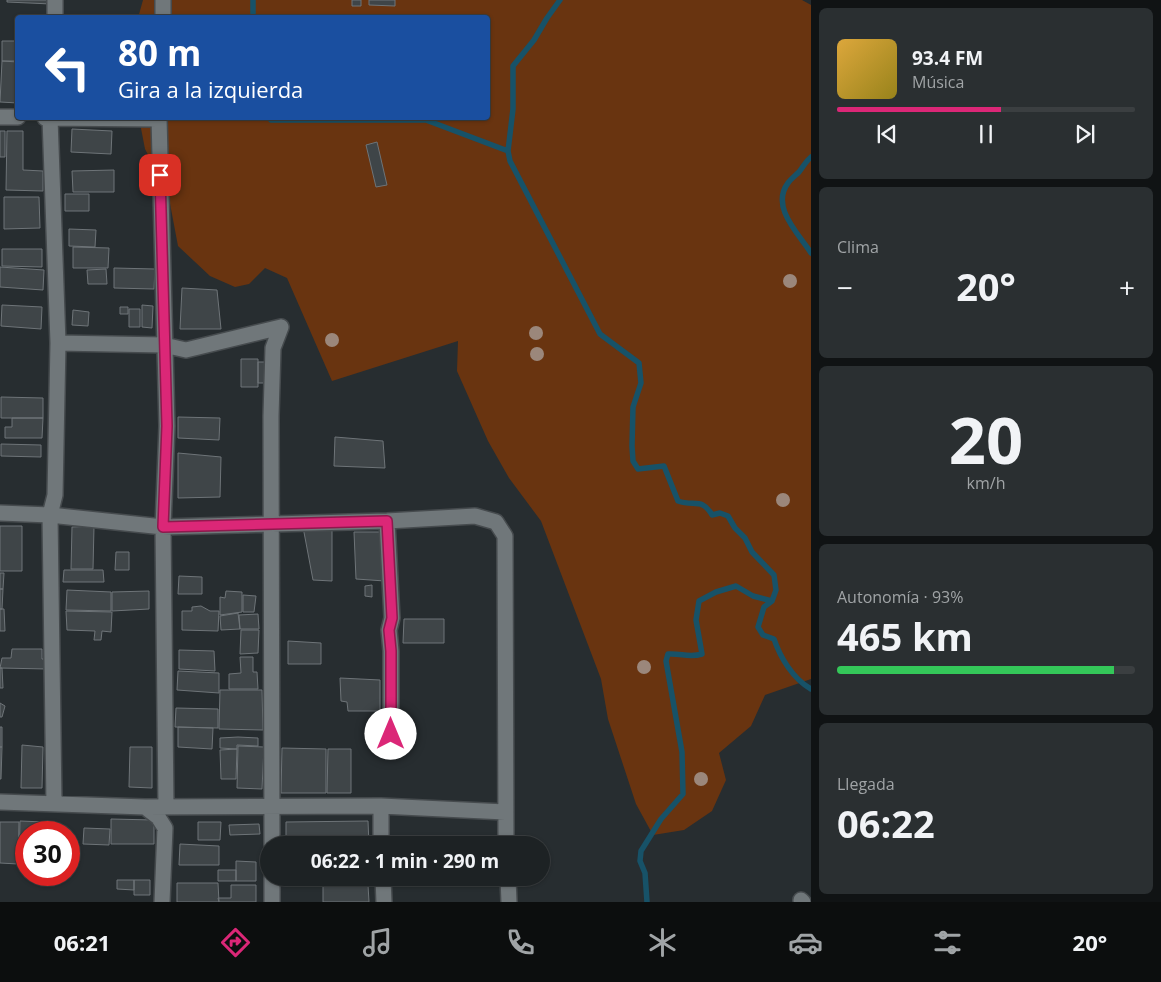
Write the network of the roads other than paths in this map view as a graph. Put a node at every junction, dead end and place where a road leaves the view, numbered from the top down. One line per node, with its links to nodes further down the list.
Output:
1 (56, 0): 3 (street)
2 (163, 0): 4 (street)
3 (55, 15)
4 (163, 15)
5 (0, 117): 6 (street)
6 (15, 117)
7 (50, 120): 9 (street)
8 (159, 120): 10 (street)
9 (58, 343): 10 (street); 12 (street)
10 (164, 345): 14 (street); 15 (street)
11 (0, 513): 12 (street)
12 (50, 515): 15 (street); 18 (street)
13 (387, 521): 14 (street); 16 (street); 23 (street)
14 (272, 523): 15 (street); 22 (street)
15 (163, 527): 21 (street)
16 (391, 734)
17 (0, 802): 18 (street)
18 (54, 804): 19 (street)
19 (145, 806): 21 (street); 30 (street)
20 (380, 806): 22 (street); 23 (street); 25 (street)
21 (166, 807): 22 (street)
22 (272, 807): 24 (street)
23 (505, 812): 26 (street)
24 (272, 836)
25 (381, 836)
26 (506, 836)
27 (272, 886): 31 (street)
28 (383, 886): 32 (street)
29 (508, 886): 33 (street)
30 (162, 902)
31 (272, 902)
32 (384, 902)
33 (509, 902)

